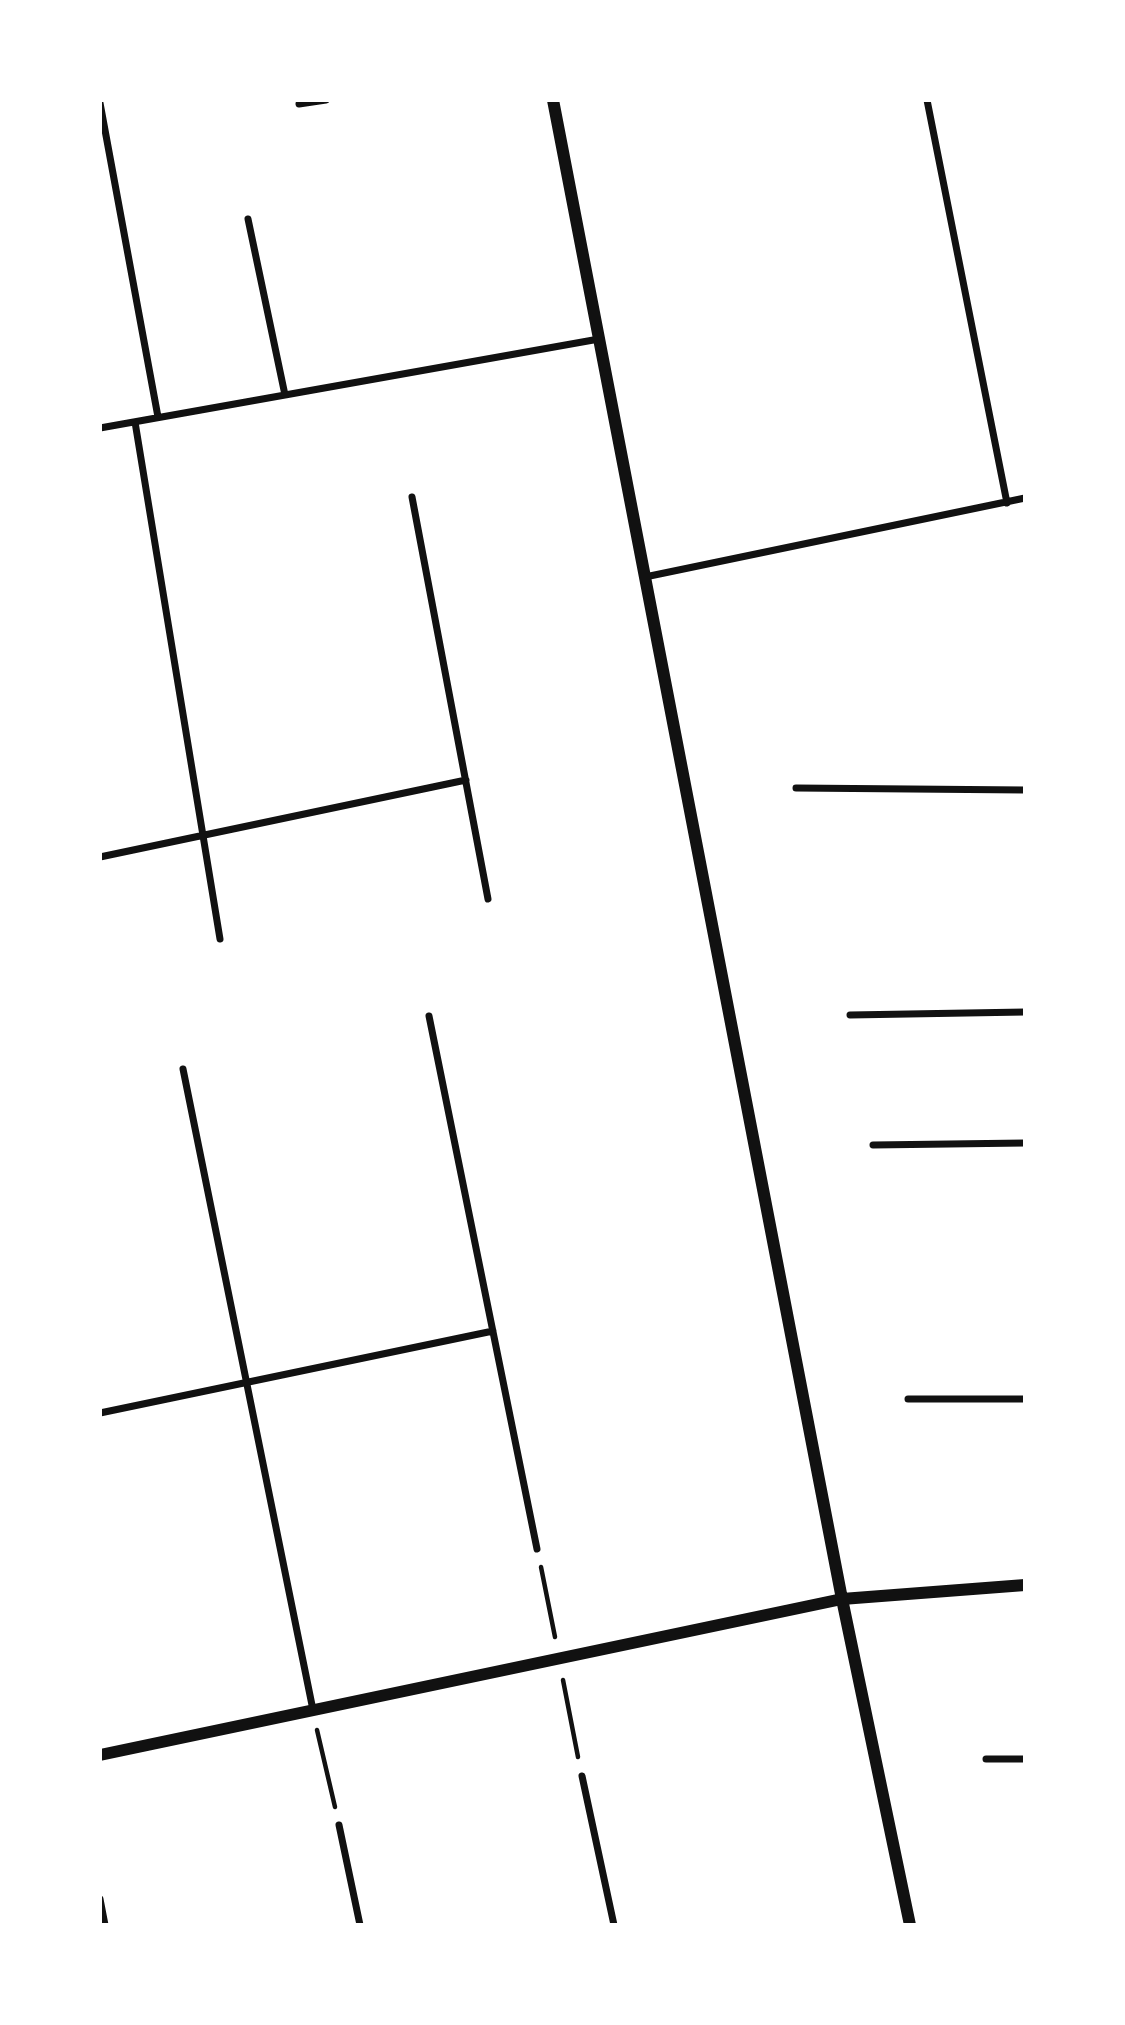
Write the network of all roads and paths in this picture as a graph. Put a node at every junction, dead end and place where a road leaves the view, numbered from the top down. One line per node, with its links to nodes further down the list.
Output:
1 (326, 100): 5 (street)
2 (553, 100): 7 (street)
3 (927, 100): 14 (street)
4 (100, 103): 9 (street)
5 (299, 104)
6 (248, 219): 8 (street)
7 (599, 339): 8 (street); 15 (street)
8 (285, 395): 9 (street)
9 (158, 417): 10 (street)
10 (135, 422): 11 (street); 19 (street)
11 (100, 428)
12 (412, 497): 16 (street)
13 (1025, 498): 14 (street)
14 (1007, 503): 15 (street)
15 (645, 577): 36 (street)
16 (466, 780): 19 (street); 21 (street)
17 (796, 788): 18 (street)
18 (1025, 790)
19 (203, 835): 20 (street); 22 (street)
20 (100, 857)
21 (488, 899)
22 (220, 939)
23 (1025, 1012): 24 (street)
24 (850, 1014)
25 (429, 1016): 29 (street)
26 (183, 1069): 30 (street)
27 (1025, 1143): 28 (street)
28 (873, 1145)
29 (493, 1331): 30 (street); 34 (street)
30 (246, 1382): 33 (street); 37 (street)
31 (908, 1399): 32 (street)
32 (1025, 1399)
33 (100, 1413)
34 (537, 1549)
35 (1025, 1585): 36 (street)
36 (842, 1599): 37 (street); 47 (street)
37 (313, 1710): 38 (street); 42 (path)
38 (100, 1755)
39 (986, 1759): 40 (street)
40 (1025, 1759)
41 (582, 1776): 46 (street)
42 (339, 1825): 45 (street)
43 (100, 1899): 44 (street)
44 (105, 1925)
45 (360, 1925)
46 (614, 1925)
47 (910, 1925)

